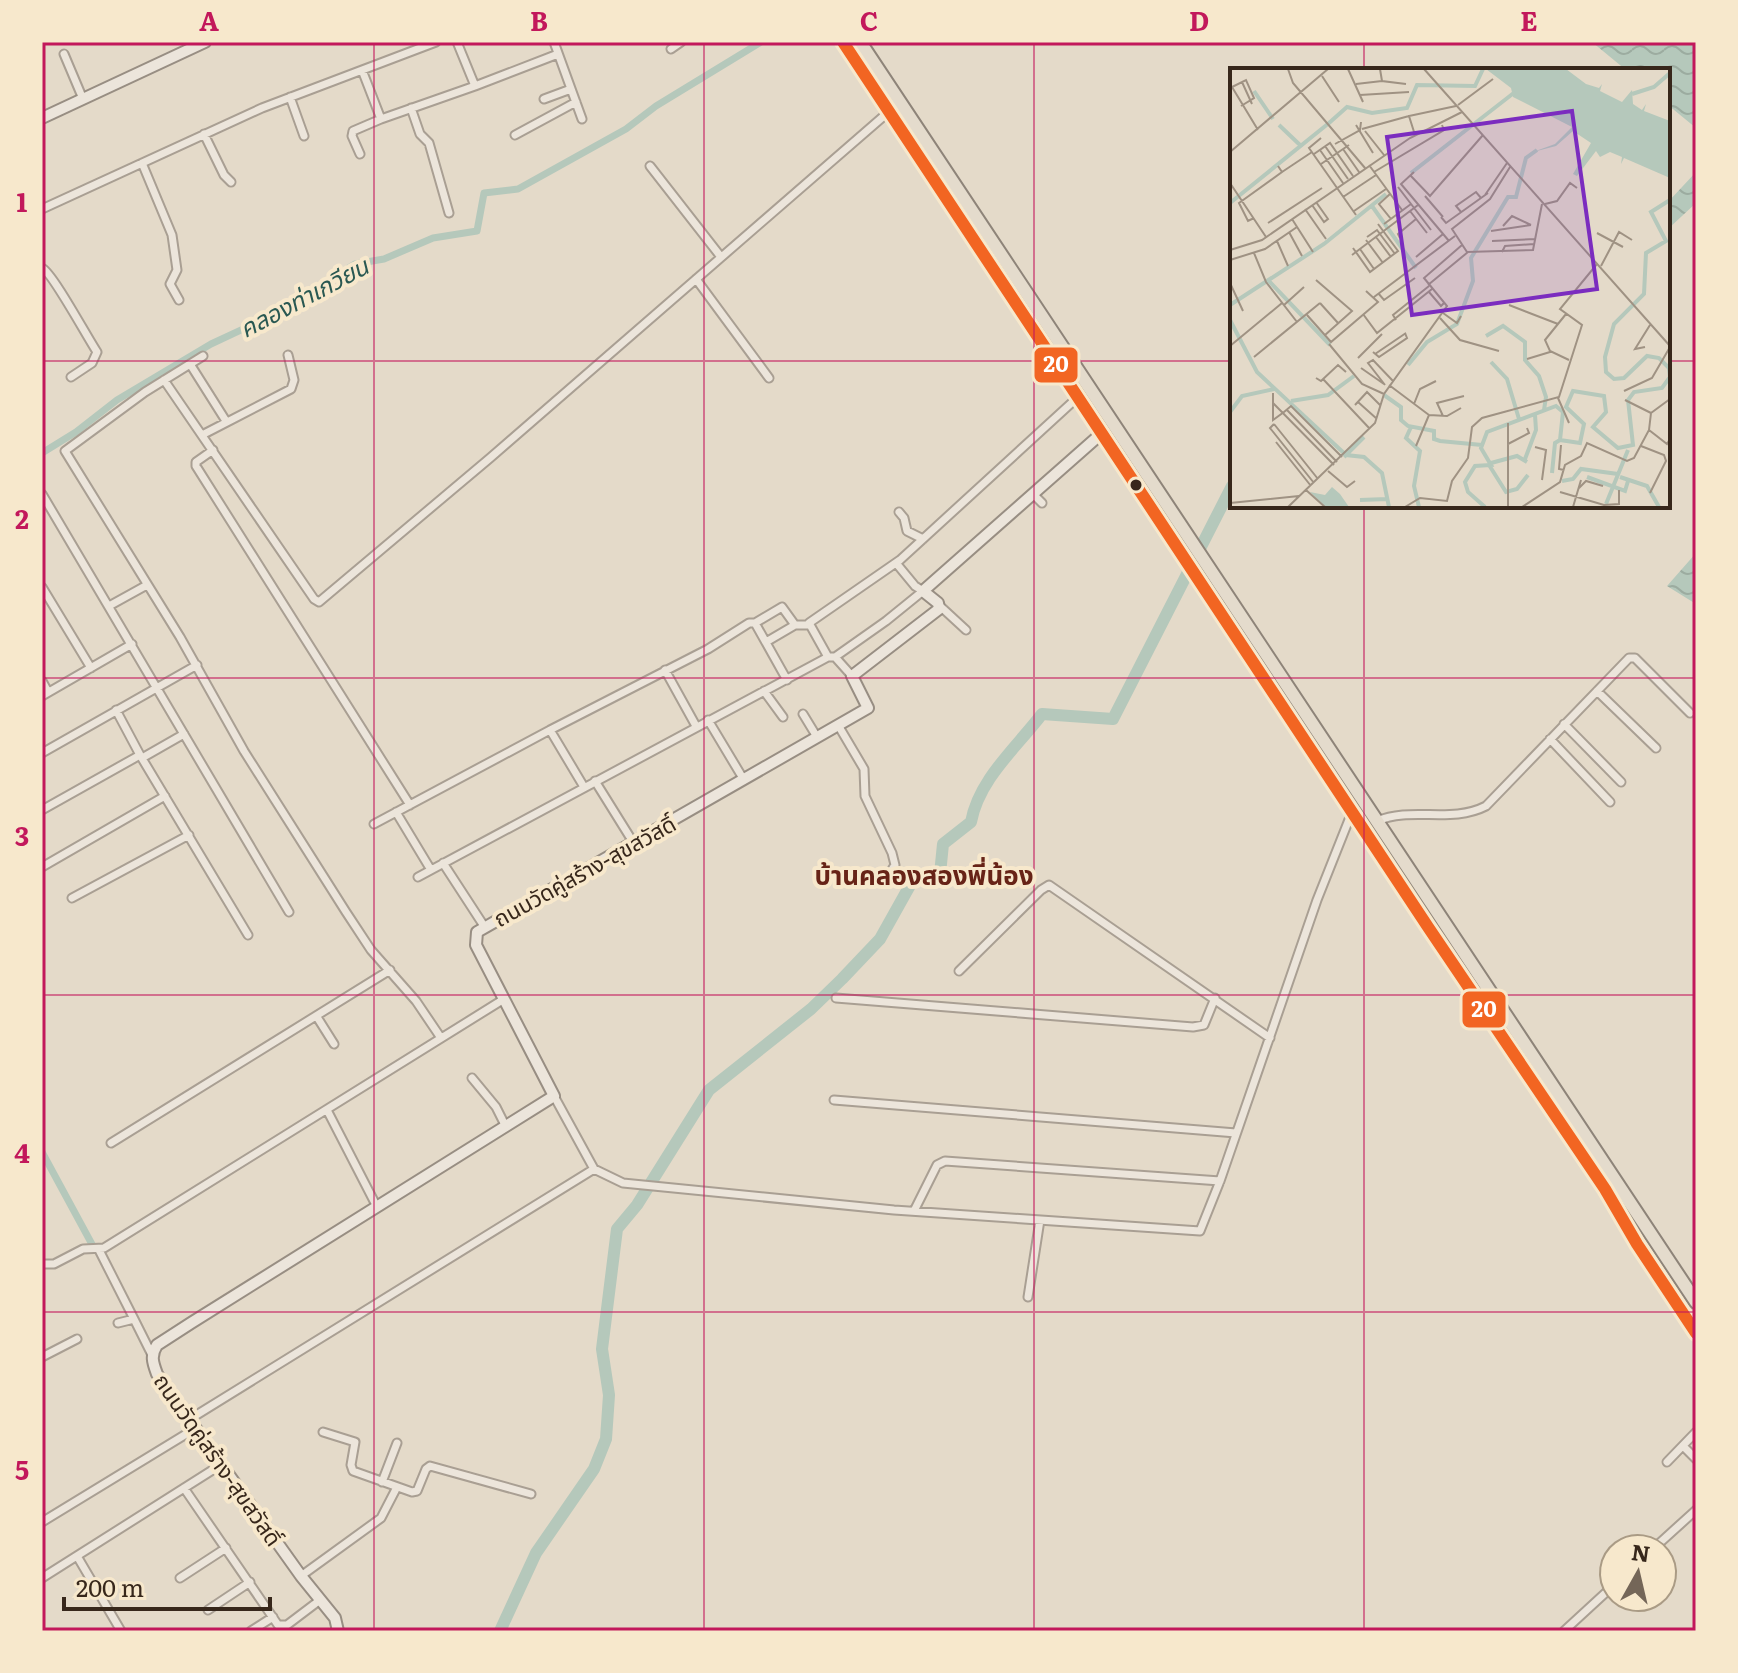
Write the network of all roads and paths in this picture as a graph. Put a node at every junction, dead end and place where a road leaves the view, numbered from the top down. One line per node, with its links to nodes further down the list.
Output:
1 (205, 42): 15 (street)
2 (436, 42): 11 (street)
3 (457, 42): 12 (street)
4 (554, 42): 10 (street)
5 (681, 42): 8 (street)
6 (843, 42): 20 (main road)
7 (860, 42): 18 (main road)
8 (671, 49)
9 (64, 54): 15 (street)
10 (558, 54): 12 (street); 13 (street)
11 (362, 70): 14 (street); 22 (street)
12 (475, 86): 19 (street)
13 (571, 89): 16 (street); 17 (street)
14 (290, 97): 24 (street); 26 (street)
15 (83, 99): 21 (street)
16 (544, 99)
17 (576, 102): 23 (street); 25 (street)
18 (900, 102): 20 (street); 101 (main road)
19 (411, 108): 22 (street); 32 (street)
20 (889, 111): 33 (street); 43 (main road)
21 (42, 118)
22 (381, 119): 27 (street)
23 (582, 119)
24 (204, 134): 28 (street); 30 (street)
25 (515, 135)
26 (304, 136)
27 (360, 154)
28 (142, 163): 31 (street); 36 (street)
29 (650, 166): 33 (street)
30 (231, 182)
31 (42, 209)
32 (449, 213)
33 (721, 257): 35 (street)
34 (42, 268): 40 (street)
35 (696, 279): 41 (street); 47 (street)
36 (179, 300)
37 (288, 355): 44 (street)
38 (203, 356): 39 (street)
39 (190, 364): 42 (street); 44 (street)
40 (71, 377)
41 (769, 378)
42 (164, 380): 46 (street); 54 (street)
43 (1078, 397): 45 (main road); 52 (street)
44 (226, 421): 46 (street)
45 (1102, 433): 49 (street); 100 (main road)
46 (202, 435): 47 (street)
47 (213, 450): 97 (street)
48 (42, 494): 57 (street)
49 (1033, 494): 50 (street); 56 (street)
50 (1042, 503)
51 (899, 512): 52 (street)
52 (923, 539): 53 (street)
53 (896, 563): 56 (street); 61 (street)
54 (147, 585): 57 (street); 66 (street)
55 (42, 587): 67 (street)
56 (923, 591): 58 (street); 65 (street)
57 (109, 606): 64 (street)
58 (940, 606): 62 (street); 69 (street)
59 (755, 623): 60 (street); 63 (street); 68 (street)
60 (795, 625): 61 (street); 63 (street)
61 (809, 625): 65 (street)
62 (966, 630)
63 (766, 642): 70 (street)
64 (132, 644): 67 (street); 72 (street)
65 (832, 657): 69 (street); 70 (street)
66 (197, 665): 72 (street); 114 (street)
67 (91, 668): 75 (street)
68 (665, 670): 83 (street); 84 (street)
69 (852, 676): 82 (street, ถนนวัดคู่สร้าง-สุขสวัสดิ์)
70 (787, 680): 73 (street)
71 (42, 681): 75 (street)
72 (156, 687): 76 (street); 85 (street)
73 (764, 691): 79 (street); 80 (street)
74 (1597, 691): 77 (street); 81 (street); 88 (street)
75 (45, 694)
76 (116, 710): 89 (street); 90 (street)
77 (1690, 713)
78 (803, 714): 86 (street)
79 (783, 717)
80 (708, 720): 83 (street); 91 (street)
81 (1564, 724): 87 (street); 93 (street)
82 (838, 725): 86 (street, ถนนวัดคู่สร้าง-สุขสวัสดิ์); 109 (street)
83 (696, 726): 92 (street)
84 (550, 730): 94 (street); 97 (street)
85 (184, 734): 90 (street); 111 (street)
86 (817, 737): 91 (street, ถนนวัดคู่สร้าง-สุขสวัสดิ์)
87 (1550, 739): 96 (street); 101 (street)
88 (1656, 748)
89 (42, 753)
90 (141, 756): 95 (street); 98 (street)
91 (744, 780): 104 (street, ถนนวัดคู่สร้าง-สุขสวัสดิ์)
92 (595, 781): 94 (street); 104 (street)
93 (1621, 782)
94 (584, 787): 105 (street)
95 (165, 796): 103 (street); 106 (street)
96 (1610, 802)
97 (410, 805): 99 (street)
98 (42, 810)
99 (396, 812): 102 (street); 107 (street)
100 (1352, 812): 121 (street); 141 (main road)
101 (1377, 821): 138 (main road)
102 (374, 824)
103 (189, 835): 110 (street); 113 (street)
104 (633, 842): 112 (street, ถนนวัดคู่สร้าง-สุขสวัสดิ์)
105 (443, 863): 107 (street); 112 (street)
106 (42, 867)
107 (431, 870): 108 (street)
108 (418, 877)
109 (887, 877)
110 (72, 898)
111 (289, 912)
112 (484, 926): 118 (street, ถนนวัดคู่สร้าง-สุขสวัสดิ์)
113 (248, 935)
114 (390, 970): 119 (street); 120 (street)
115 (959, 971): 117 (street)
116 (836, 998): 117 (street)
117 (1215, 998): 121 (street)
118 (504, 999): 120 (street); 124 (street, ถนนวัดคู่สร้าง-สุขสวัสดิ์)
119 (317, 1017): 122 (street); 129 (street)
120 (441, 1038): 126 (street)
121 (1270, 1038): 128 (street)
122 (334, 1044)
123 (472, 1078): 127 (street)
124 (554, 1096): 127 (street, ถนนวัดคู่สร้าง-สุขสวัสดิ์); 130 (street)
125 (834, 1100): 128 (street)
126 (327, 1110): 132 (street); 135 (street)
127 (506, 1127): 132 (street, ถนนวัดคู่สร้าง-สุขสวัสดิ์)
128 (1236, 1133): 131 (street)
129 (111, 1143)
130 (594, 1169): 133 (street); 145 (street)
131 (1220, 1181): 133 (street); 134 (street)
132 (377, 1207): 143 (street, ถนนวัดคู่สร้าง-สุขสวัสดิ์)
133 (914, 1211): 134 (street)
134 (1040, 1220): 137 (street)
135 (99, 1250): 136 (street); 139 (street)
136 (42, 1264)
137 (1028, 1297)
138 (1696, 1302)
139 (134, 1319): 140 (street); 143 (street)
140 (118, 1323)
141 (1696, 1333)
142 (77, 1339): 144 (street)
143 (152, 1355): 145 (street, ถนนวัดคู่สร้าง-สุขสวัสดิ์)
144 (42, 1357)
145 (193, 1424): 152 (street, ถนนวัดคู่สร้าง-สุขสวัสดิ์); 158 (street)
146 (323, 1432): 153 (street)
147 (1696, 1432): 149 (street)
148 (397, 1443): 153 (street)
149 (1683, 1446): 150 (street); 151 (street)
150 (1696, 1459)
151 (1667, 1462)
152 (222, 1464): 155 (street); 162 (street, ถนนวัดคู่สร้าง-สุขสวัสดิ์)
153 (382, 1482): 154 (street)
154 (397, 1487): 156 (street); 162 (street)
155 (184, 1488): 160 (street); 161 (street)
156 (531, 1494)
157 (1696, 1510): 159 (street)
158 (42, 1522)
159 (1671, 1533)
160 (226, 1548): 164 (street); 165 (street)
161 (77, 1556): 163 (street); 170 (street)
162 (301, 1576): 166 (street, ถนนวัดคู่สร้าง-สุขสวัสดิ์)
163 (42, 1578)
164 (180, 1578)
165 (250, 1582): 168 (street); 169 (street)
166 (320, 1600): 169 (street); 172 (street, ถนนวัดคู่สร้าง-สุขสวัสดิ์)
167 (1598, 1600): 173 (street)
168 (208, 1610)
169 (273, 1617): 171 (street)
170 (121, 1631)
171 (251, 1631)
172 (338, 1631)
173 (1564, 1631)

